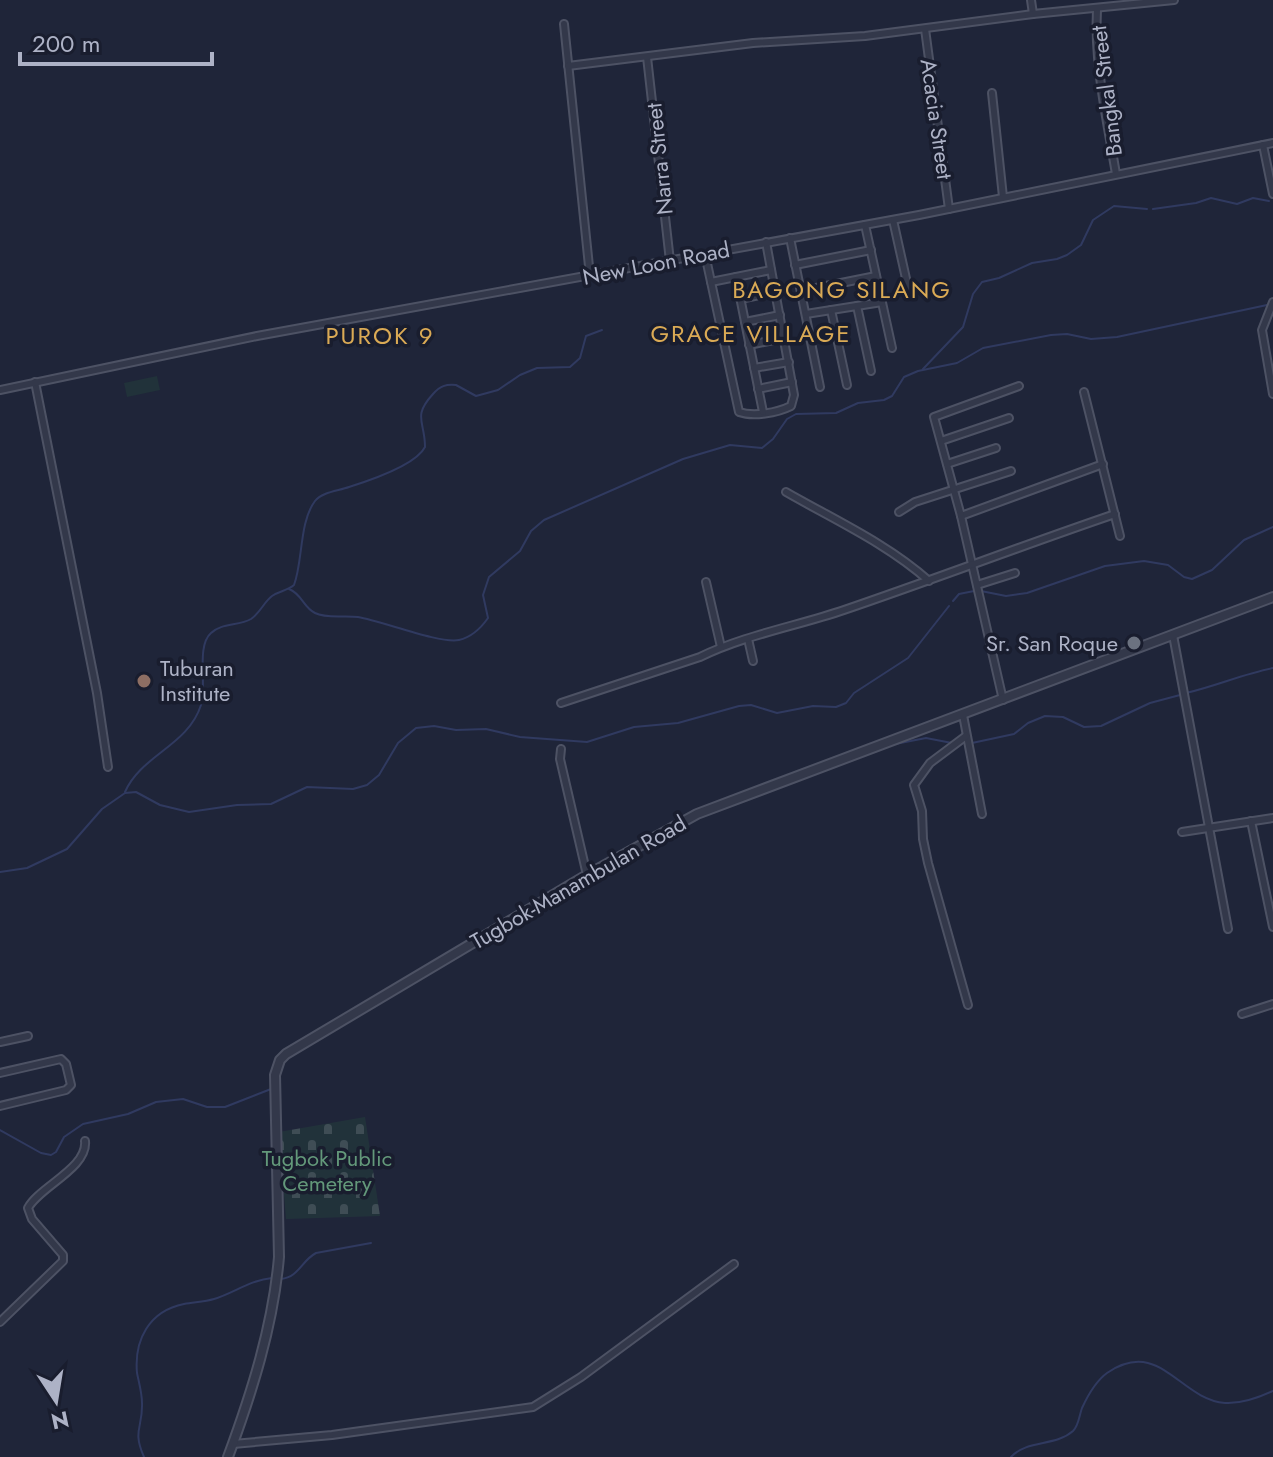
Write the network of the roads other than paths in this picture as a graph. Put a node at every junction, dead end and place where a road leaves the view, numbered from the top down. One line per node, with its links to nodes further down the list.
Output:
1 (1031, 0): 4 (street)
2 (1174, 0): 3 (street)
3 (1097, 9): 4 (street); 12 (street, Bangkal Street)
4 (1033, 14): 6 (street)
5 (564, 24): 8 (street)
6 (925, 29): 7 (street); 15 (street, Acacia Street)
7 (647, 57): 8 (street); 22 (street, Narra Street)
8 (568, 66): 25 (street)
9 (992, 93): 14 (street)
10 (1273, 143): 11 (street, New Loon Road)
11 (1263, 145): 12 (street, New Loon Road); 13 (street)
12 (1116, 174): 14 (street, New Loon Road)
13 (1273, 194)
14 (1003, 197): 15 (street, New Loon Road)
15 (949, 209): 16 (street, New Loon Road)
16 (893, 220): 17 (street, New Loon Road); 31 (street)
17 (865, 225): 18 (street, New Loon Road); 20 (street)
18 (790, 238): 19 (street, New Loon Road); 23 (street)
19 (766, 242): 21 (street, New Loon Road); 24 (street)
20 (871, 250): 23 (street); 26 (street)
21 (705, 254): 22 (street, New Loon Road); 28 (street)
22 (670, 261): 25 (street, New Loon Road)
23 (795, 265): 29 (street)
24 (771, 270): 27 (street); 30 (street)
25 (590, 276): 46 (street, New Loon Road)
26 (876, 276): 29 (street); 33 (street)
27 (736, 277): 28 (street); 32 (street)
28 (711, 282): 55 (street)
29 (801, 291): 37 (street)
30 (775, 292): 32 (street); 38 (street)
31 (909, 292)
32 (740, 299): 39 (street)
33 (882, 302): 35 (street); 42 (street)
34 (1273, 302): 54 (street)
35 (857, 306): 36 (street); 45 (street)
36 (831, 310): 37 (street); 48 (street)
37 (806, 314): 50 (street)
38 (780, 315): 39 (street); 40 (street)
39 (745, 322): 41 (street)
40 (784, 338): 41 (street); 43 (street)
41 (749, 345): 44 (street)
42 (892, 348)
43 (789, 362): 44 (street); 47 (street)
44 (754, 368): 51 (street)
45 (871, 371)
46 (35, 382): 52 (street, New Loon Road); 83 (street)
47 (792, 382): 51 (street); 55 (street)
48 (847, 385)
49 (1019, 386): 57 (street)
50 (820, 387)
51 (758, 389): 55 (street)
52 (0, 390)
53 (1084, 392): 60 (street)
54 (1273, 394)
55 (763, 412)
56 (1009, 418): 57 (street)
57 (941, 441): 59 (street)
58 (996, 448): 59 (street)
59 (947, 464): 62 (street)
60 (1103, 464): 65 (street); 66 (street)
61 (1011, 471): 62 (street)
62 (954, 490): 64 (street); 66 (street)
63 (786, 492): 70 (street)
64 (899, 512)
65 (1115, 514): 67 (street); 68 (street)
66 (961, 516): 68 (street)
67 (1120, 536)
68 (973, 563): 70 (street); 72 (street)
69 (1015, 573): 72 (street)
70 (929, 581): 75 (street)
71 (706, 582): 76 (street)
72 (977, 585): 78 (street)
73 (1273, 597): 74 (street, Tugbok-Manambulan Road)
74 (1173, 635): 78 (street, Tugbok-Manambulan Road); 87 (street)
75 (748, 639): 76 (street); 77 (street)
76 (721, 647): 79 (street)
77 (753, 661)
78 (1003, 700): 80 (street, Tugbok-Manambulan Road)
79 (561, 703)
80 (963, 715): 81 (street); 89 (street, Tugbok-Manambulan Road)
81 (966, 736): 84 (street); 93 (street)
82 (561, 749): 89 (street)
83 (108, 767)
84 (982, 814)
85 (1273, 818): 86 (street)
86 (1251, 821): 87 (street); 90 (street)
87 (1209, 827): 88 (street); 91 (street)
88 (1182, 832)
89 (587, 875): 102 (street, Tugbok-Manambulan Road)
90 (1273, 927)
91 (1228, 929)
92 (1273, 1004): 94 (street)
93 (968, 1005)
94 (1242, 1014)
95 (28, 1036): 96 (street)
96 (0, 1042)
97 (0, 1073): 98 (street)
98 (0, 1106)
99 (85, 1141): 101 (street)
100 (734, 1264): 102 (street)
101 (0, 1322)
102 (233, 1444): 103 (street, Tugbok-Manambulan Road)
103 (228, 1457)

